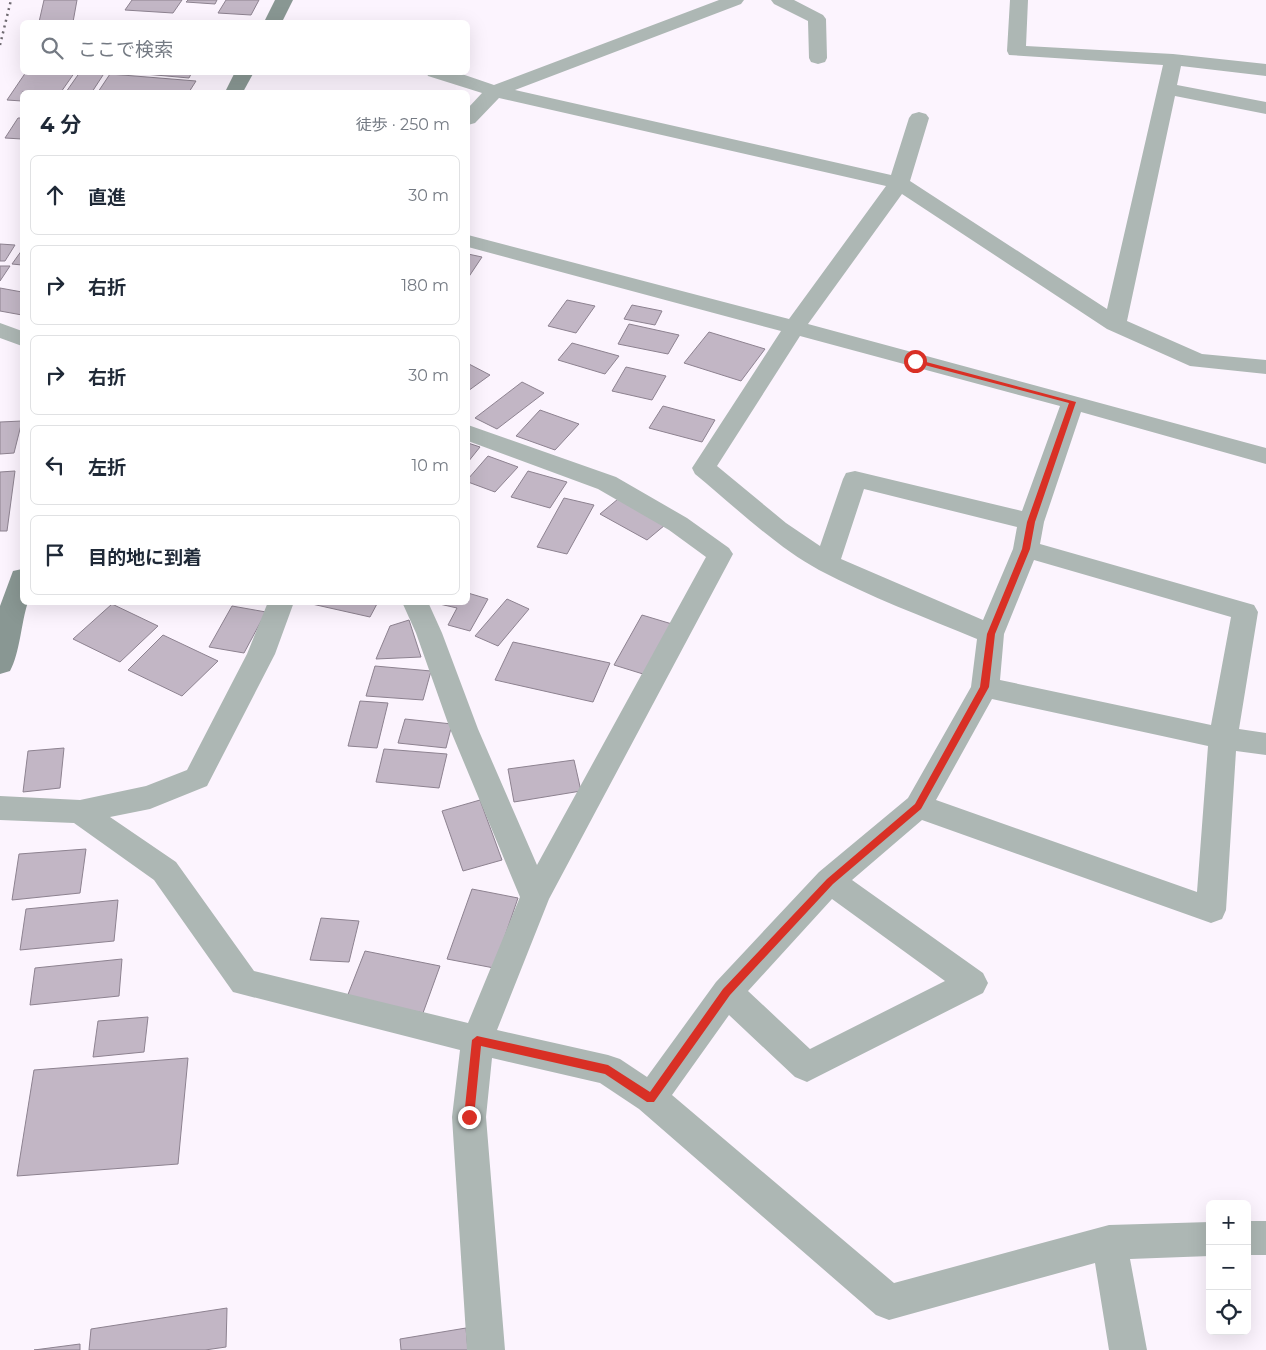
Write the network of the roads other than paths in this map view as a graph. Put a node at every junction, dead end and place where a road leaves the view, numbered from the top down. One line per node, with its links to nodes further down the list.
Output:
1 (284, 0): 5 (street)
2 (735, 0): 13 (street)
3 (780, 0): 6 (street)
4 (1019, 0): 7 (street)
5 (273, 20)
6 (818, 58)
7 (1173, 60): 8 (street); 11 (street)
8 (1266, 70)
9 (243, 75): 12 (street)
10 (445, 75): 13 (street)
11 (1166, 89): 14 (street); 19 (street)
12 (235, 90)
13 (496, 91): 15 (street); 17 (street)
14 (1266, 108)
15 (470, 117)
16 (919, 118): 17 (street)
17 (899, 183): 19 (street); 20 (street)
18 (470, 242): 20 (street)
19 (1115, 324): 23 (street)
20 (794, 328): 24 (street); 28 (street)
21 (0, 330): 22 (street)
22 (20, 338)
23 (1266, 367)
24 (1073, 402): 26 (street); 27 (street)
25 (470, 434): 41 (street)
26 (1266, 456)
27 (1028, 535): 28 (street); 32 (street); 35 (street)
28 (827, 563): 32 (street)
29 (20, 584): 33 (street)
30 (280, 605): 39 (street)
31 (416, 605): 41 (street)
32 (991, 634): 34 (street)
33 (0, 664)
34 (984, 687): 35 (street); 37 (street)
35 (1223, 738): 36 (street); 37 (street)
36 (1266, 744)
37 (918, 806): 40 (street)
38 (0, 808): 39 (street)
39 (80, 812): 43 (street)
40 (830, 881): 42 (street); 42 (street)
41 (535, 897): 43 (street)
42 (727, 992): 44 (street)
43 (477, 1040): 44 (street); 49 (street)
44 (651, 1098): 48 (street)
45 (1251, 1238): 46 (street)
46 (1266, 1238)
47 (1206, 1239): 48 (street)
48 (1108, 1242): 50 (street)
49 (486, 1350)
50 (1128, 1350)

